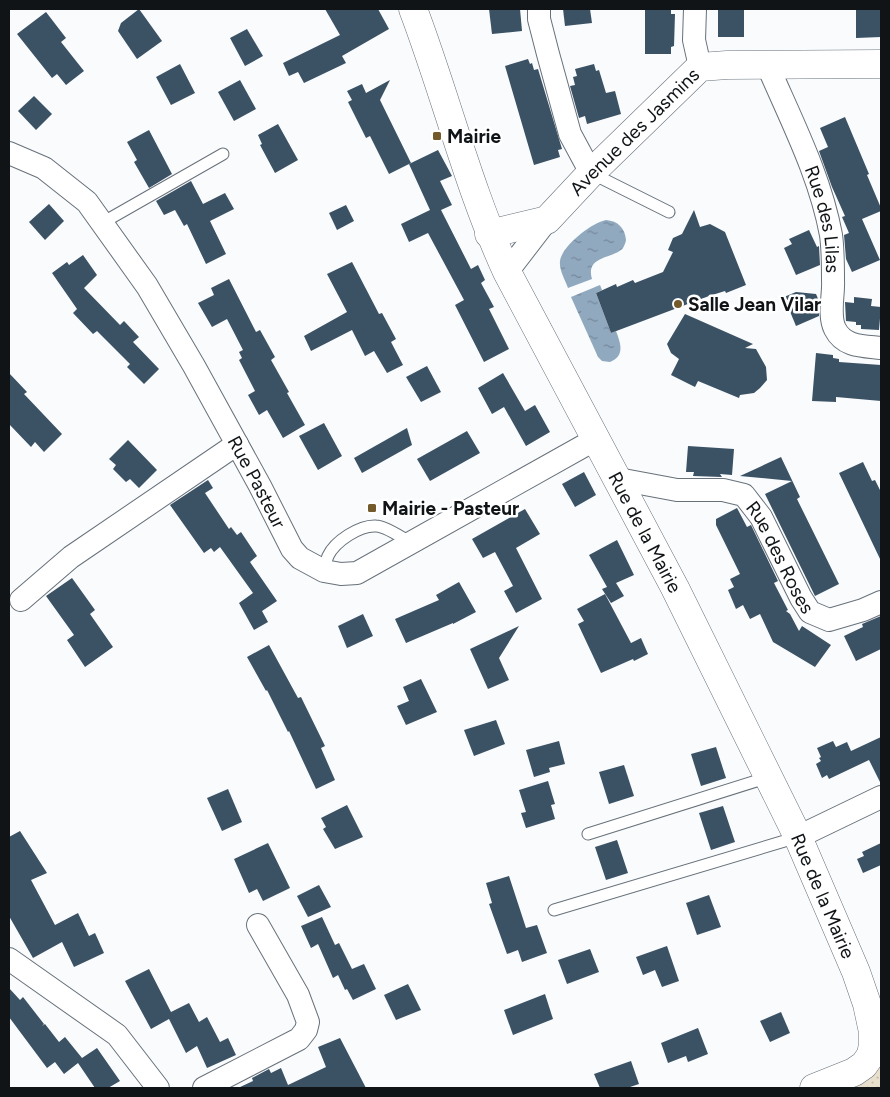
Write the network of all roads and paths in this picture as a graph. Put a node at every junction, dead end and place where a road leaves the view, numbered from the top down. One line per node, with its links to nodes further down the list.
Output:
1 (413, 9): 13 (street, Rue de la Mairie)
2 (539, 9): 9 (street)
3 (695, 9): 6 (street)
4 (767, 64): 5 (street, Avenue des Jasmins); 6 (street, Avenue des Jasmins); 15 (street, Rue des Lilas)
5 (881, 64)
6 (700, 68): 9 (street, Avenue des Jasmins)
7 (9, 153): 12 (street, Rue Pasteur)
8 (223, 154): 12 (lane)
9 (591, 173): 10 (lane); 11 (street, Avenue des Jasmins)
10 (669, 212)
11 (548, 220): 13 (street); 14 (street, Avenue des Jasmins)
12 (102, 223): 17 (street, Rue Pasteur)
13 (489, 234): 14 (street, Rue de la Mairie)
14 (506, 272): 16 (street, Rue de la Mairie)
15 (881, 348)
16 (596, 439): 18 (street, Rue de la Mairie); 19 (street, Rue Pasteur)
17 (237, 444): 20 (street, Rue Pasteur); 21 (street)
18 (618, 479): 22 (street, Rue des Roses); 23 (street, Rue de la Mairie)
19 (411, 543): 20 (street, Rue Pasteur); 20 (lane)
20 (324, 571)
21 (21, 600)
22 (881, 602)
23 (769, 777): 25 (lane); 26 (street, Rue de la Mairie)
24 (881, 797): 26 (street)
25 (588, 834)
26 (798, 837): 27 (lane); 30 (street, Rue de la Mairie)
27 (554, 910)
28 (258, 925): 33 (street)
29 (9, 959): 32 (street)
30 (874, 1001): 31 (street, Rue de la Mairie)
31 (876, 1053): 34 (street)
32 (158, 1088)
33 (204, 1088)
34 (814, 1088)

